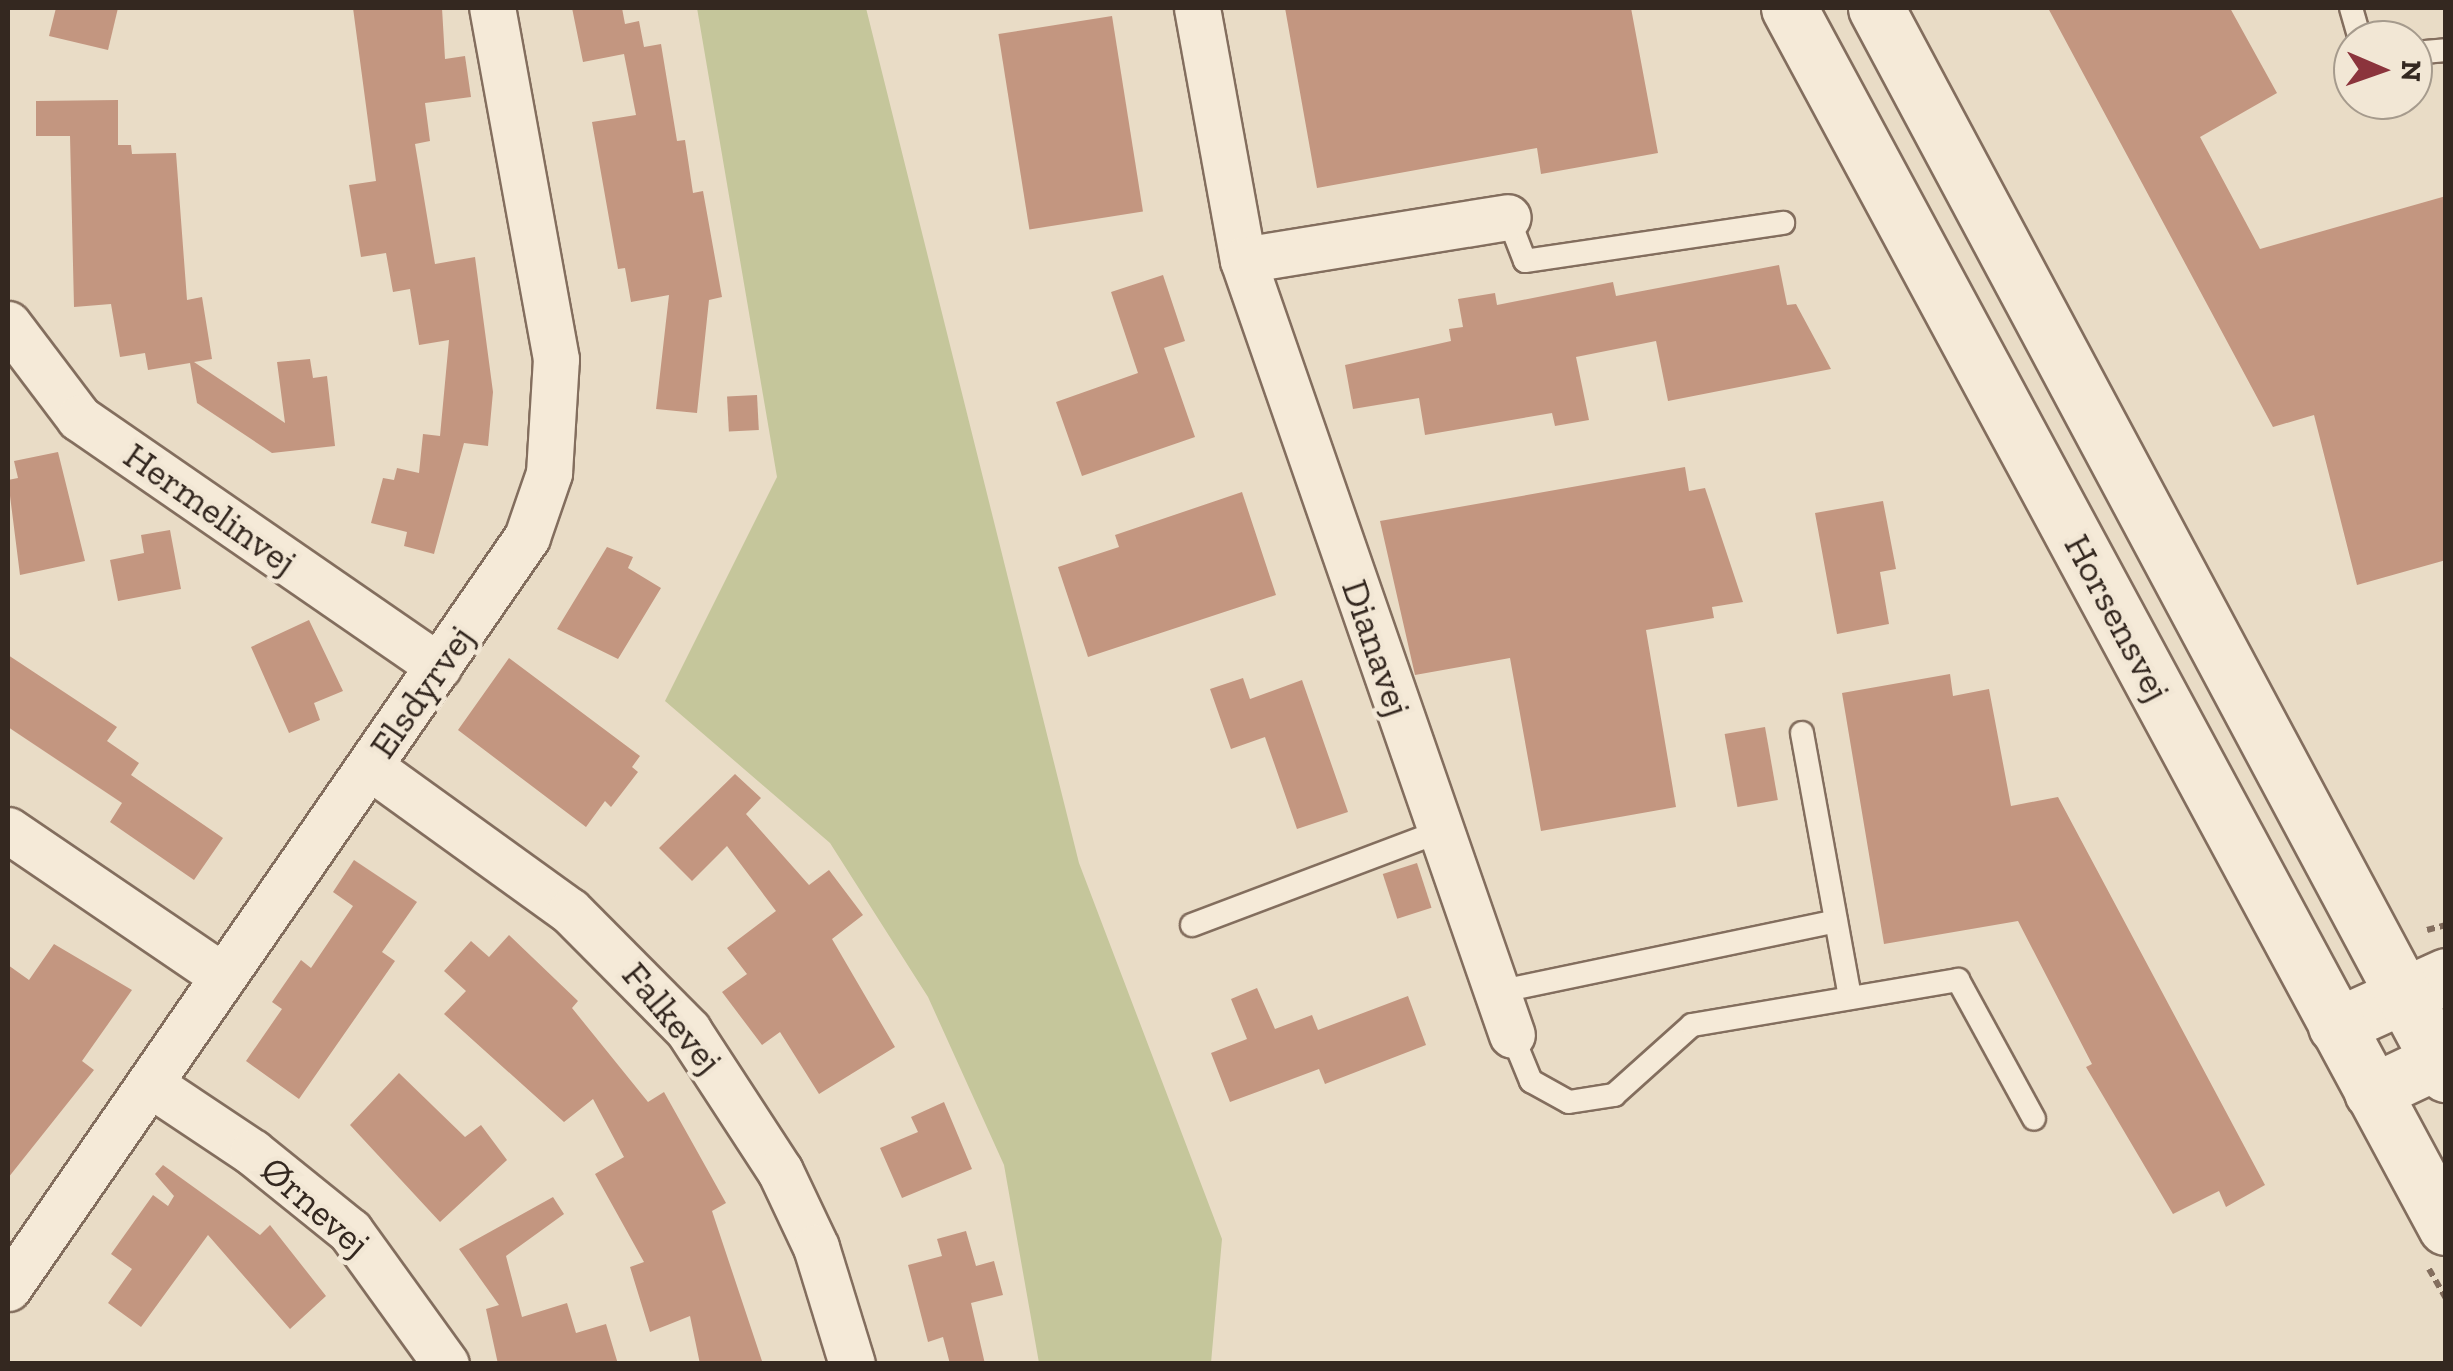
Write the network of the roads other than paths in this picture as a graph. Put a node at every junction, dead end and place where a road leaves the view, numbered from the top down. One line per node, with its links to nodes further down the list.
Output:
1 (492, 8): 9 (street, Elsdyrvej)
2 (1196, 8): 7 (street, Dianavej)
3 (1789, 8): 19 (main road, Horsensvej)
4 (1876, 8): 19 (main road, Horsensvej)
5 (1508, 218): 6 (lane); 7 (street)
6 (1782, 223)
7 (1243, 260): 13 (street, Dianavej)
8 (8, 324): 9 (street, Hermelinvej)
9 (439, 666): 11 (street, Elsdyrvej)
10 (1802, 733): 14 (lane)
11 (370, 767): 16 (street, Elsdyrvej); 28 (street, Falkevej)
12 (8, 830): 16 (street)
13 (1441, 831): 15 (lane); 17 (street, Dianavej)
14 (1836, 921): 17 (lane); 18 (lane)
15 (1192, 924)
16 (222, 976): 22 (street, Elsdyrvej)
17 (1497, 992): 20 (street, Dianavej)
18 (1850, 998): 20 (lane); 24 (lane)
19 (2387, 1002): 21 (main road, Horsensvej); 23 (main road, Horsensvej)
20 (1512, 1035)
21 (2443, 1063): 23 (main road)
22 (150, 1084): 26 (street, Elsdyrvej); 27 (street, Ørnevej)
23 (2372, 1092): 25 (main road, Horsensvej)
24 (2034, 1120)
25 (2446, 1227)
26 (8, 1288)
27 (446, 1364)
28 (852, 1364)

